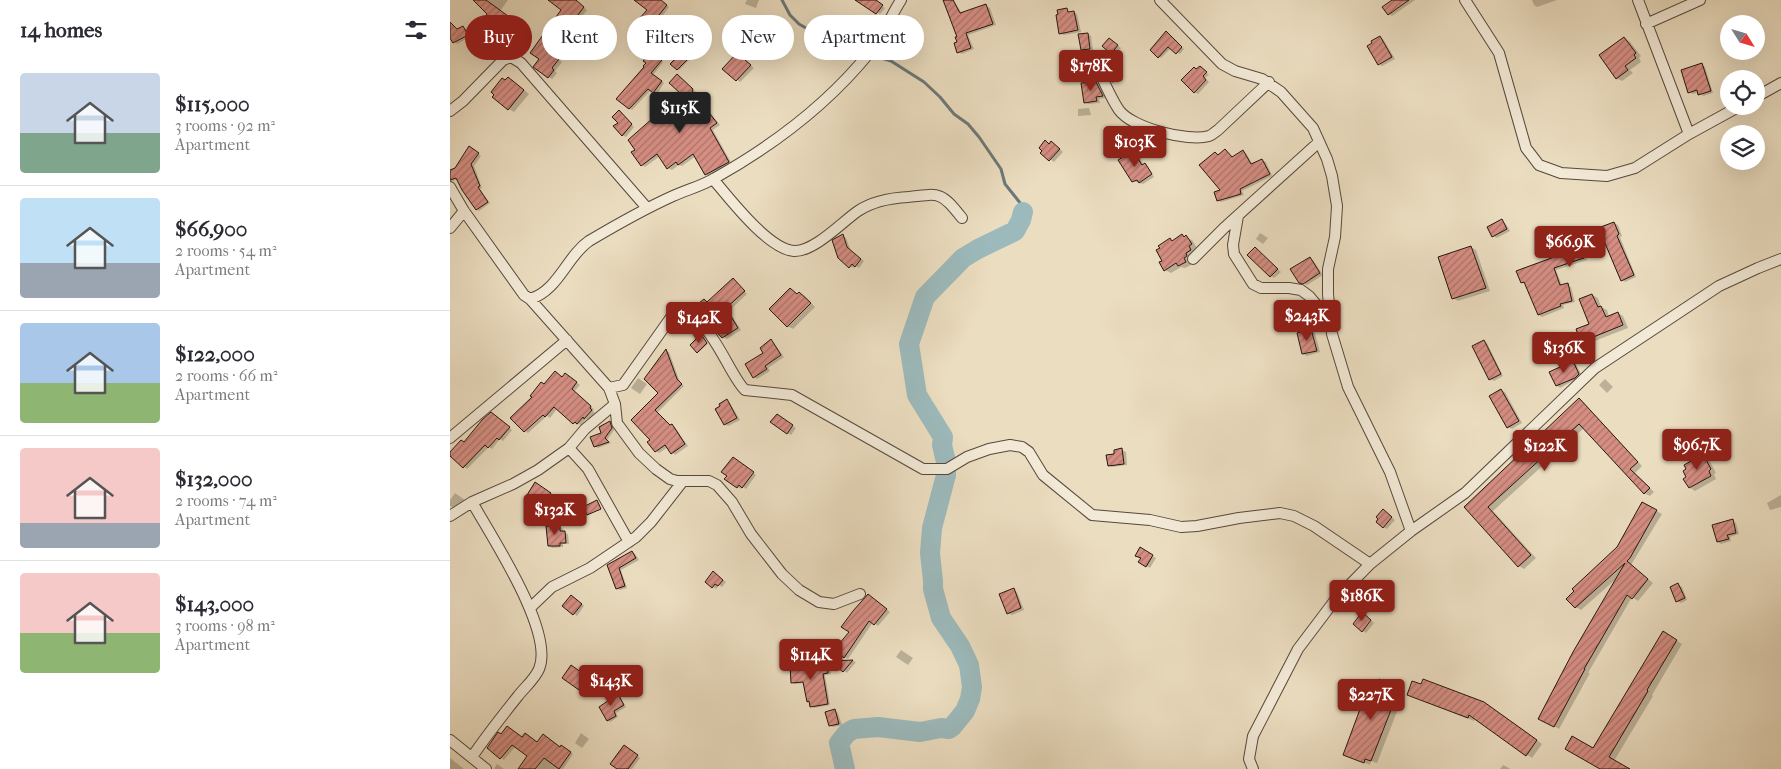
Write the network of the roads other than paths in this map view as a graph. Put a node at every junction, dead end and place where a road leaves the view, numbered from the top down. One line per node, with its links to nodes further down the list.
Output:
1 (901, 0): 15 (street)
2 (1160, 0): 8 (street)
3 (1465, 0): 13 (street)
4 (1638, 0): 6 (street)
5 (1700, 0): 6 (street)
6 (1646, 24): 13 (street)
7 (1095, 62): 8 (street)
8 (1268, 82): 14 (street)
9 (1781, 84): 10 (street)
10 (1765, 92)
11 (450, 110): 17 (street)
12 (1724, 115): 13 (street)
13 (1689, 134)
14 (1319, 142): 19 (street); 25 (street)
15 (713, 179): 17 (street); 20 (street)
16 (450, 187): 18 (street)
17 (647, 208): 24 (street)
18 (464, 211): 21 (street); 24 (street)
19 (1238, 216): 22 (street); 25 (street)
20 (962, 218)
21 (450, 228)
22 (1193, 259)
23 (1781, 259): 34 (street)
24 (530, 298): 26 (street)
25 (1332, 323): 34 (street)
26 (567, 340): 27 (street); 29 (street)
27 (609, 388): 28 (street); 36 (street)
28 (615, 404): 30 (street); 31 (street)
29 (450, 438)
30 (569, 448): 32 (street); 35 (street)
31 (683, 481): 35 (street); 37 (street)
32 (472, 502): 33 (street); 38 (street)
33 (450, 516)
34 (1411, 531): 36 (street)
35 (629, 542): 38 (street)
36 (1370, 564): 42 (street)
37 (860, 594)
38 (530, 608): 40 (street)
39 (450, 740): 40 (street)
40 (472, 758): 41 (street)
41 (486, 769)
42 (1253, 769)

